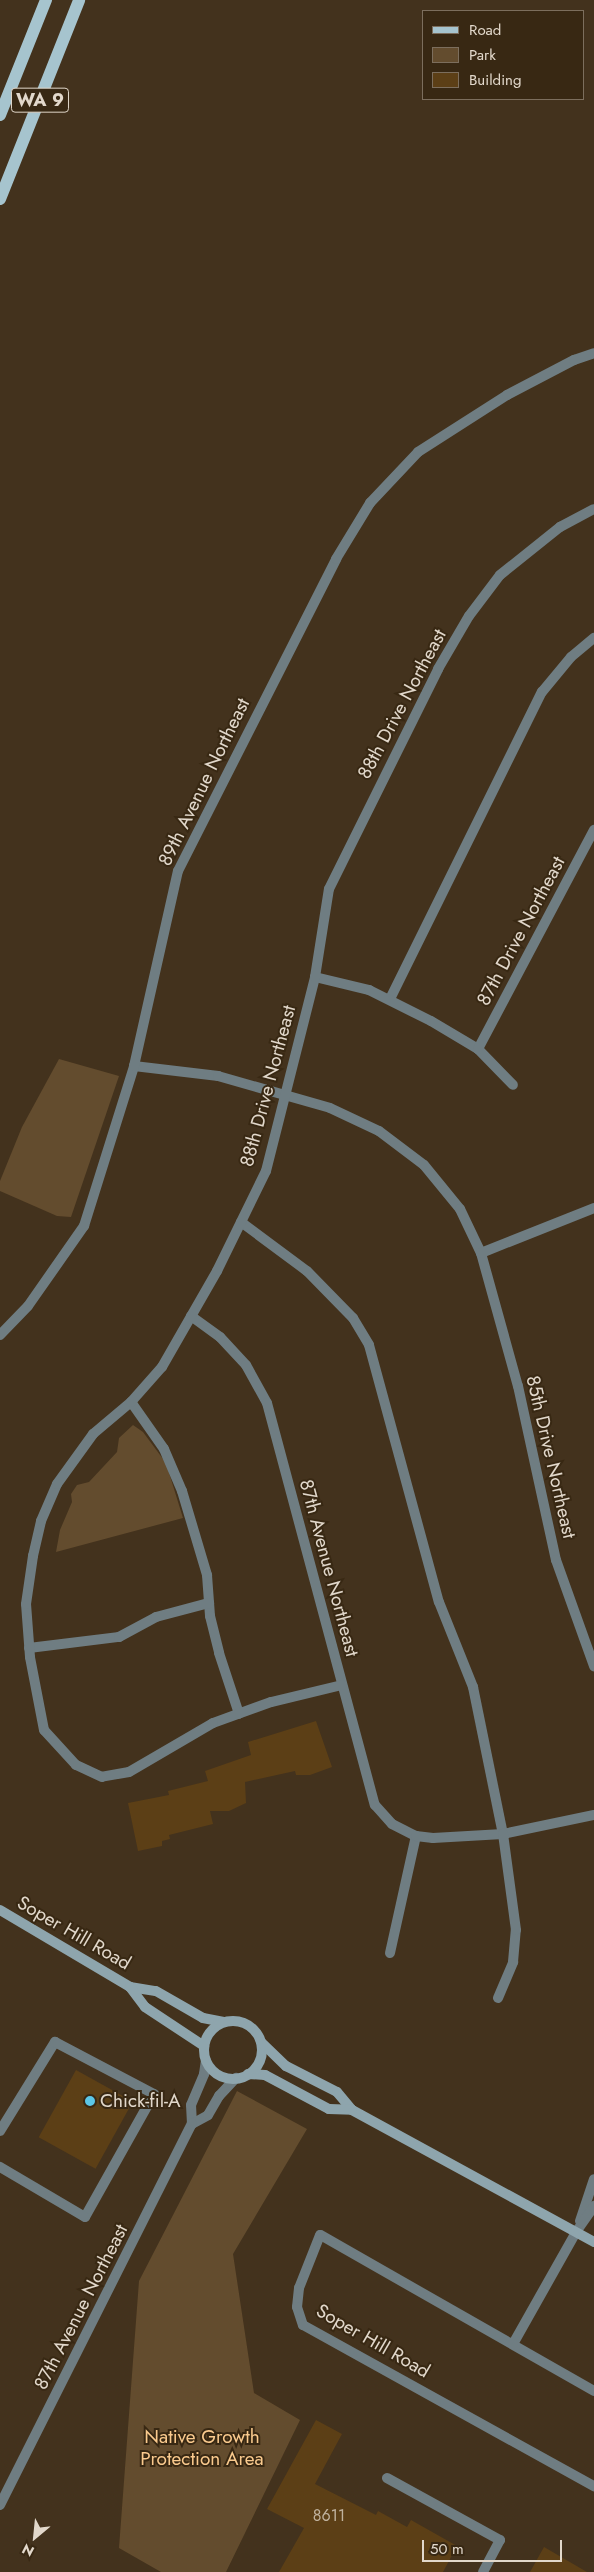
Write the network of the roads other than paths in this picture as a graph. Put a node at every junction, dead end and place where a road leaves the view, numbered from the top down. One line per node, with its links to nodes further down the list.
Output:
1 (46, 0): 3 (main road, WA 9)
2 (79, 0): 4 (main road, WA 9)
3 (0, 115)
4 (0, 199)
5 (594, 353): 12 (street, 89th Avenue Northeast)
6 (594, 509): 9 (street, 88th Drive Northeast)
7 (594, 638): 10 (street)
8 (594, 830): 11 (street, 87th Drive Northeast)
9 (315, 977): 10 (street); 14 (street, 88th Drive Northeast)
10 (390, 999): 11 (street)
11 (478, 1049): 13 (street)
12 (134, 1066): 14 (street, 85th Drive Northeast); 19 (street, 89th Avenue Northeast)
13 (513, 1085)
14 (288, 1094): 16 (street, 88th Drive Northeast); 17 (street, 85th Drive Northeast)
15 (594, 1208): 17 (street)
16 (241, 1222): 18 (street, 88th Drive Northeast); 27 (street)
17 (481, 1253): 23 (street, 85th Drive Northeast)
18 (191, 1316): 20 (street, 88th Drive Northeast); 24 (street, 87th Avenue Northeast)
19 (0, 1335)
20 (131, 1402): 21 (street); 22 (street, 88th Drive Northeast)
21 (209, 1603): 22 (street); 25 (street)
22 (29, 1648): 25 (street, 88th Drive Northeast)
23 (594, 1666)
24 (342, 1685): 25 (street, 88th Drive Northeast); 28 (street, 87th Avenue Northeast)
25 (238, 1714)
26 (594, 1815): 27 (street)
27 (503, 1834): 28 (street); 32 (street)
28 (416, 1836): 30 (street)
29 (0, 1910): 31 (street, Soper Hill Road)
30 (390, 1953)
31 (130, 1986): 33 (street); 35 (street)
32 (498, 1998)
33 (224, 2022): 34 (street); 35 (street)
34 (260, 2042): 37 (street); 39 (street)
35 (204, 2046): 36 (street)
36 (206, 2060): 38 (street); 40 (street)
37 (248, 2074): 38 (street); 39 (street)
38 (236, 2078): 40 (street)
39 (352, 2110): 45 (street)
40 (192, 2124): 51 (street, 87th Avenue Northeast)
41 (0, 2131): 42 (street)
42 (0, 2167)
43 (594, 2179): 45 (street)
44 (594, 2206): 45 (street)
45 (576, 2232): 46 (street); 47 (street)
46 (594, 2242)
47 (513, 2344): 48 (street, Soper Hill Road); 50 (street, Soper Hill Road)
48 (594, 2390)
49 (387, 2478): 52 (street)
50 (594, 2486)
51 (0, 2505)
52 (483, 2572)

